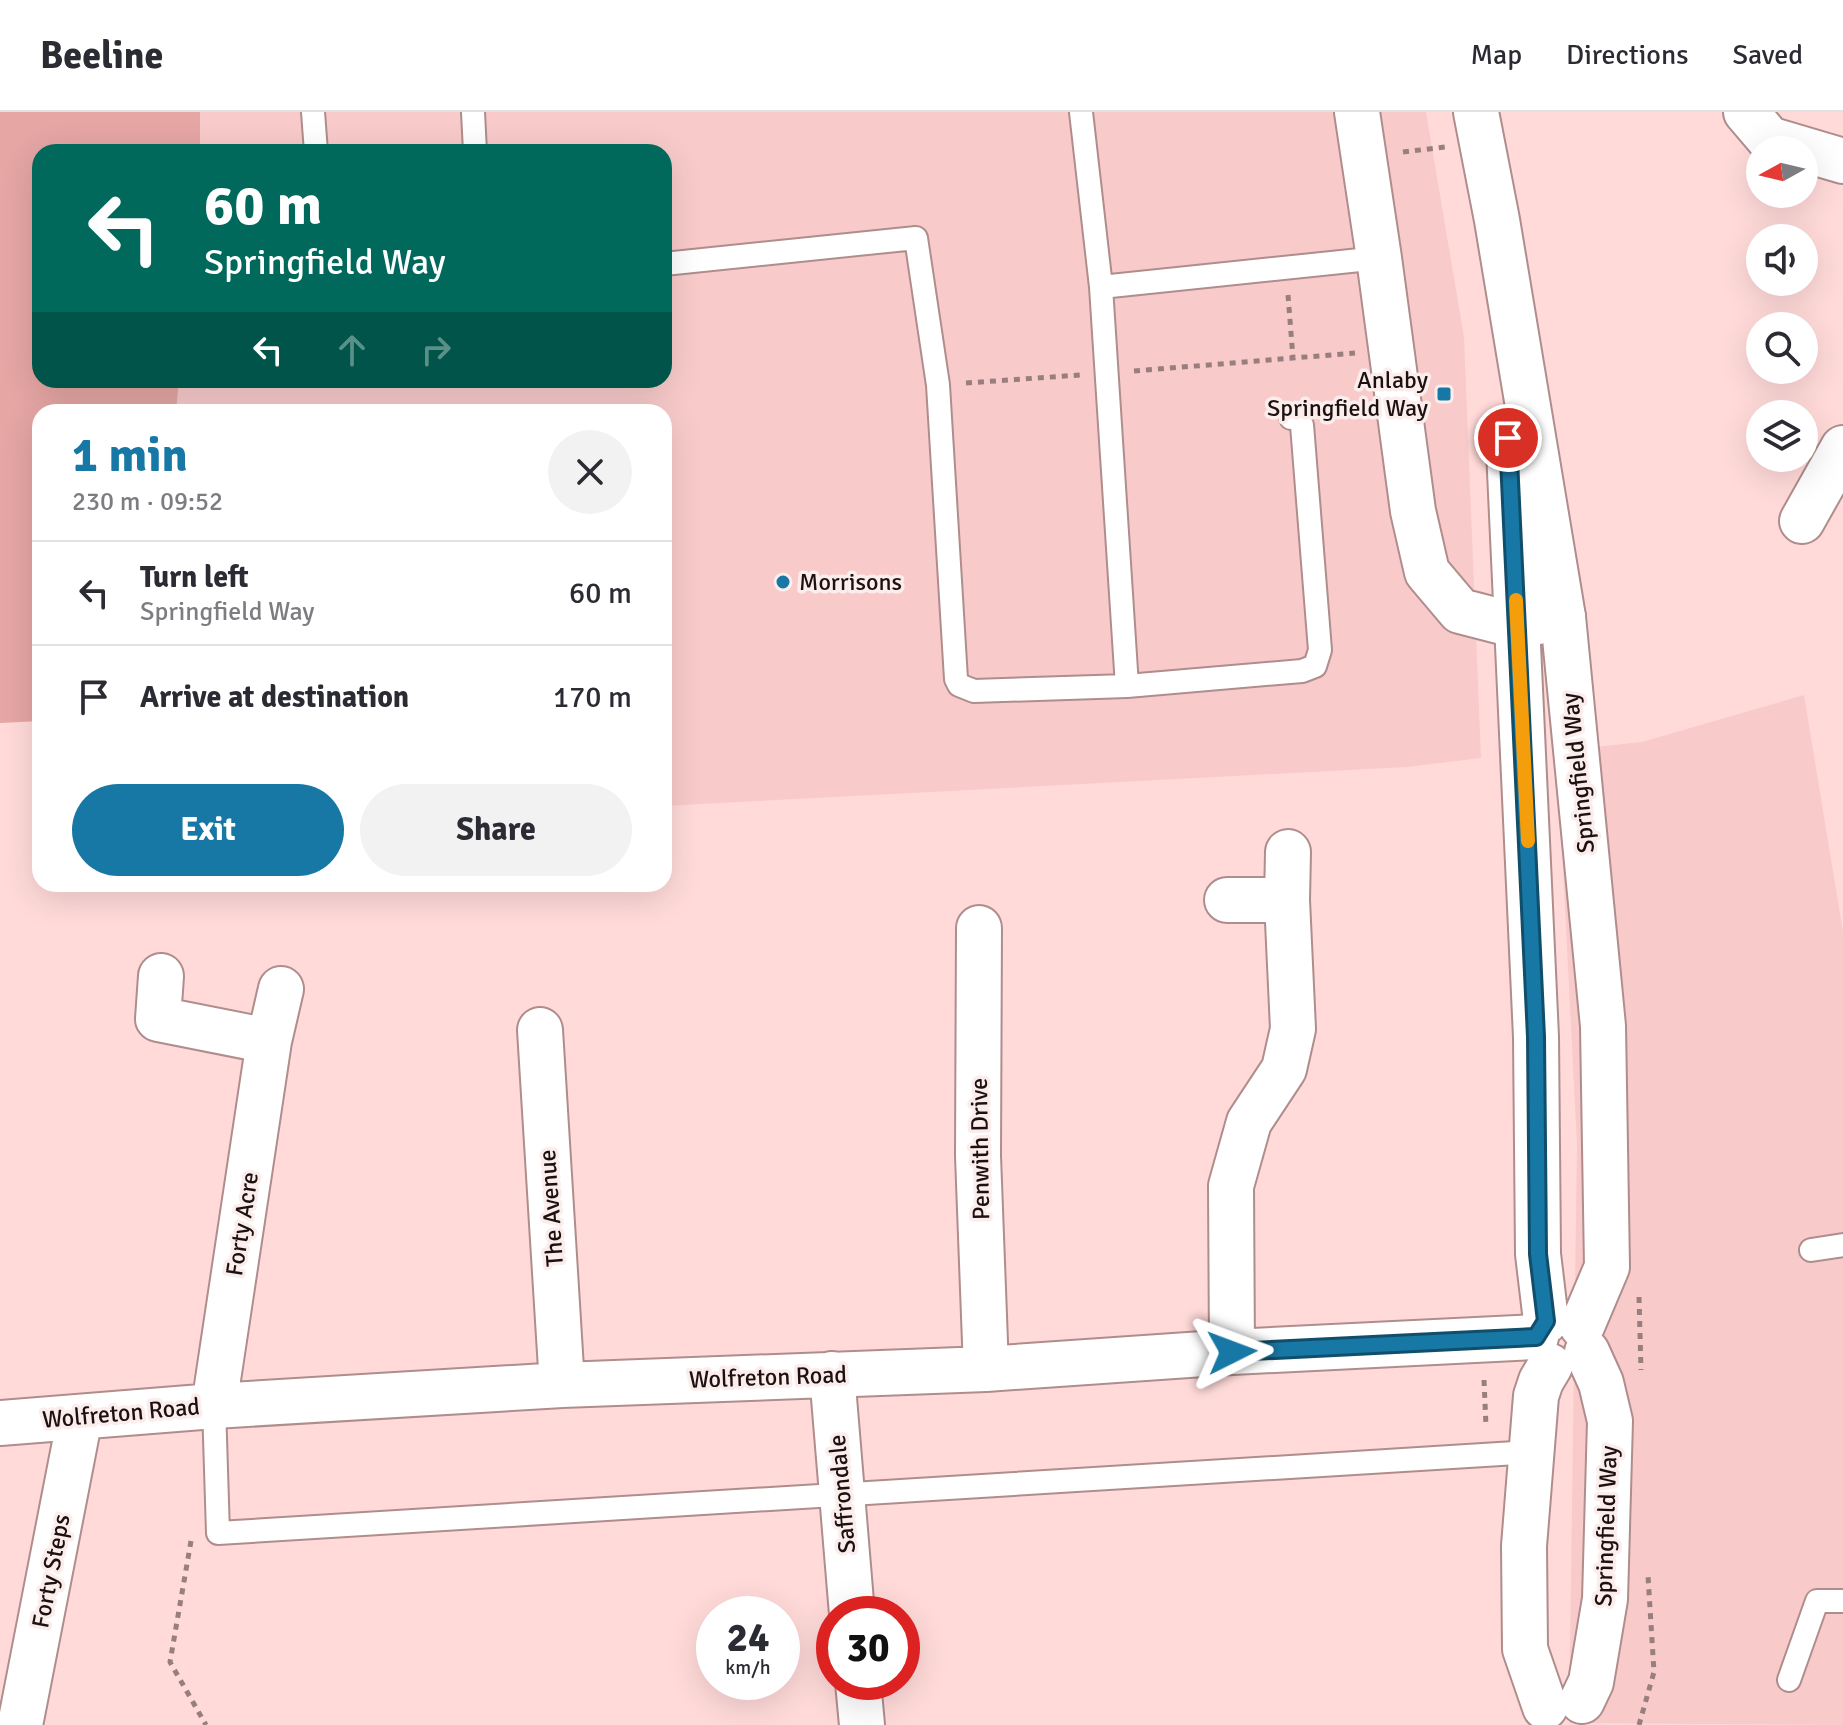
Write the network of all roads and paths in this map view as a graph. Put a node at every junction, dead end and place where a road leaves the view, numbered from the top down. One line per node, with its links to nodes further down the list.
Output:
1 (313, 112): 7 (lane)
2 (473, 112): 8 (lane)
3 (1081, 112): 15 (lane)
4 (1357, 112): 9 (street)
5 (1746, 112): 10 (street)
6 (1479, 127): 9 (path); 11 (street, Springfield Way)
7 (315, 144)
8 (475, 144)
9 (1362, 156): 12 (street)
10 (1843, 161)
11 (1497, 220): 23 (street, Springfield Way); 24 (street, Springfield Way)
12 (1379, 258): 14 (lane); 16 (street)
13 (672, 263): 19 (lane)
14 (1285, 270): 15 (lane); 17 (path)
15 (1101, 287): 18 (lane)
16 (1392, 350): 17 (path); 24 (street)
17 (1293, 358): 18 (path)
18 (1106, 373): 19 (path); 25 (lane)
19 (938, 385): 25 (lane)
20 (1291, 418): 25 (lane)
21 (1843, 448): 22 (street)
22 (1800, 524)
23 (1563, 617): 24 (street); 36 (street, Springfield Way)
24 (1518, 626): 36 (street, Springfield Way)
25 (1127, 686)
26 (1288, 852): 28 (street)
27 (1227, 900): 28 (street)
28 (1287, 900): 37 (street)
29 (979, 928): 38 (street, Penwith Drive)
30 (161, 976): 33 (street)
31 (281, 989): 33 (street, Forty Acre)
32 (540, 1030): 40 (street, The Avenue)
33 (269, 1041): 41 (street, Forty Acre)
34 (1843, 1245): 35 (lane)
35 (1811, 1250)
36 (1560, 1340): 37 (street, Wolfreton Road); 44 (street, Springfield Way); 51 (street, Springfield Way)
37 (1232, 1352): 38 (street, Wolfreton Road)
38 (986, 1369): 39 (street, Wolfreton Road)
39 (832, 1374): 40 (street, Wolfreton Road); 45 (street, Saffrondale)
40 (562, 1385): 41 (street, Wolfreton Road)
41 (214, 1406): 42 (street, Wolfreton Road); 45 (lane)
42 (80, 1417): 43 (street, Wolfreton Road); 52 (street, Forty Steps)
43 (0, 1423)
44 (1532, 1452): 45 (lane); 51 (street, Springfield Way)
45 (842, 1496): 47 (street, Saffrondale)
46 (194, 1526): 53 (path)
47 (850, 1596)
48 (1843, 1601): 49 (lane)
49 (1789, 1680)
50 (860, 1700): 54 (street)
51 (1565, 1714)
52 (20, 1725)
53 (206, 1725)
54 (862, 1725)

